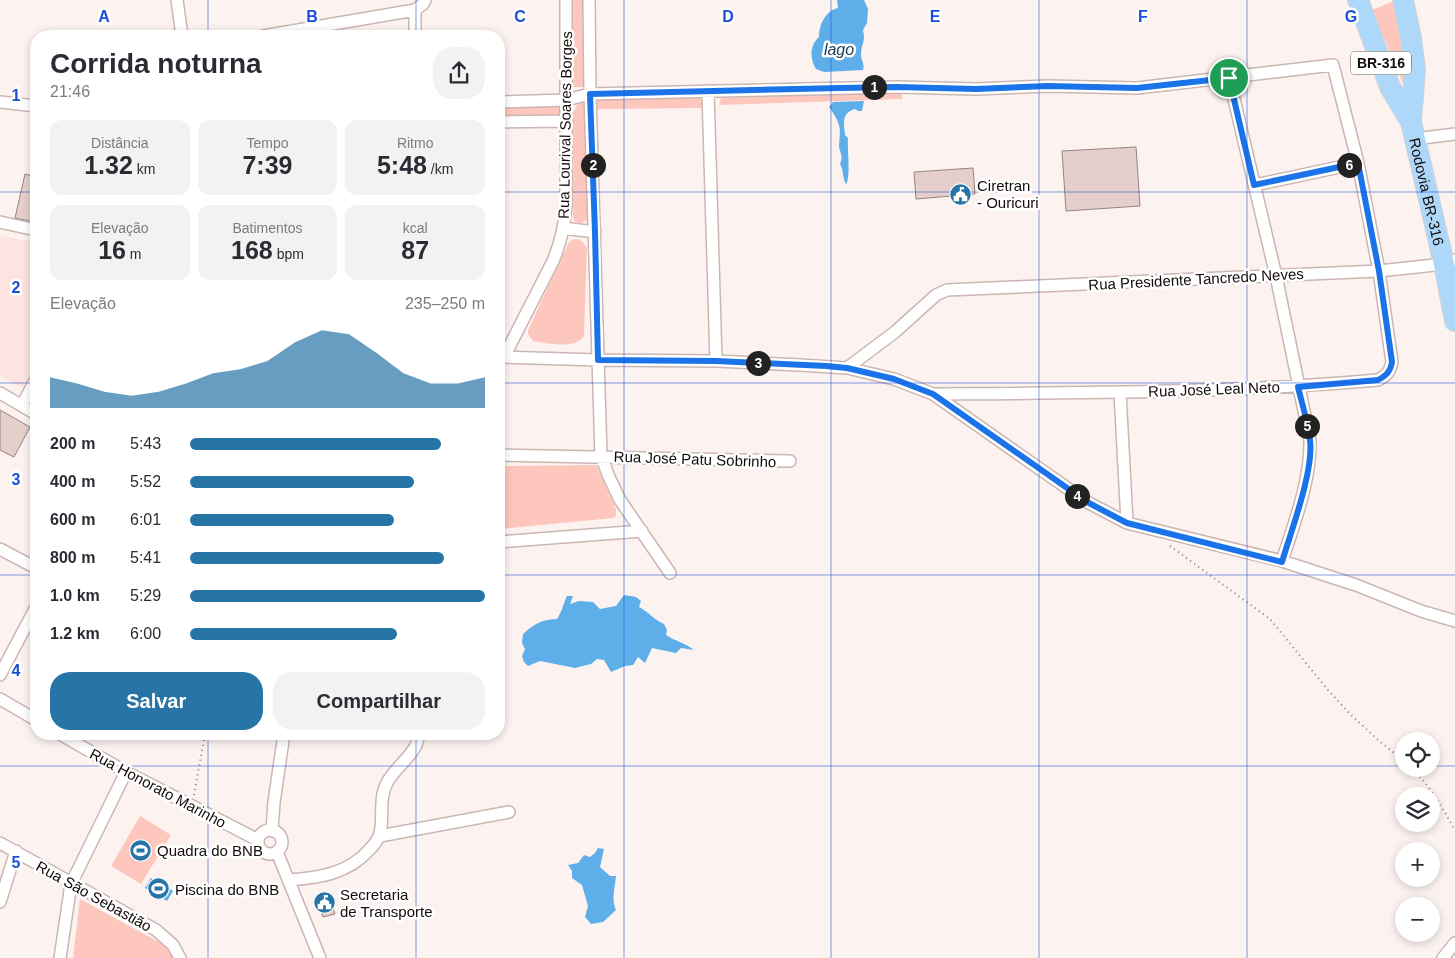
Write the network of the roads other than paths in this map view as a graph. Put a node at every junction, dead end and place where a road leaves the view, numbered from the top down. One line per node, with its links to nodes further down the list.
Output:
1 (177, 0): 8 (street)
2 (426, 0): 7 (street)
3 (566, 0): 14 (street, Rua Lourival Soares Borges)
4 (589, 0): 13 (street)
5 (1358, 0): 20 (highway, BR-316)
6 (1403, 0): 20 (highway, BR-316)
7 (415, 10): 9 (street); 10 (street)
8 (181, 30)
9 (298, 30)
10 (415, 30)
11 (1229, 78): 12 (street); 22 (street); 23 (street)
12 (708, 91): 13 (street); 35 (street)
13 (590, 94): 14 (street); 27 (street)
14 (566, 100): 16 (street); 18 (street, Rua Lourival Soares Borges)
15 (0, 102): 17 (street)
16 (505, 102)
17 (30, 105)
18 (567, 121): 19 (street); 25 (street, Rua Lourival Soares Borges)
19 (505, 122)
20 (1413, 131): 21 (street); 28 (highway, Rodovia BR-316 / BR-316)
21 (1455, 134)
22 (1358, 163): 23 (street); 29 (street)
23 (1254, 185): 30 (street)
24 (0, 222): 26 (street)
25 (563, 228): 27 (street); 32 (street, Rua Lourival Soares Borges)
26 (30, 229)
27 (595, 232): 34 (street)
28 (1449, 262): 29 (street, Rua Presidente Tancredo Neves); 31 (highway, Rodovia BR-316 / BR-316)
29 (1379, 271): 30 (street, Rua Presidente Tancredo Neves); 37 (street, Rua José Leal Neto)
30 (1276, 276): 36 (street, Rua Presidente Tancredo Neves); 37 (street)
31 (1455, 321)
32 (505, 349)
33 (505, 357): 34 (street)
34 (598, 360): 35 (street); 45 (street)
35 (716, 361): 36 (street)
36 (847, 368): 41 (street)
37 (1298, 387): 39 (street, Rua José Leal Neto); 51 (street)
38 (30, 390): 42 (street)
39 (1120, 392): 41 (street, Rua José Leal Neto); 47 (street)
40 (0, 393): 42 (street)
41 (933, 394): 47 (street)
42 (22, 405): 43 (street)
43 (30, 410)
44 (505, 455): 45 (street, Rua José Patu Sobrinho)
45 (601, 456): 46 (street, Rua José Patu Sobrinho); 48 (street)
46 (790, 461)
47 (1127, 523): 51 (street)
48 (642, 531): 49 (street); 53 (street)
49 (505, 542)
50 (0, 548): 52 (street)
51 (1282, 562): 55 (street)
52 (30, 565)
53 (670, 573)
54 (30, 618): 56 (street)
55 (1455, 621)
56 (0, 675)
57 (0, 699): 58 (street)
58 (30, 716)
59 (70, 740): 62 (street, Rua Honorato Marinho)
60 (283, 740): 64 (street)
61 (418, 740): 65 (street)
62 (126, 772): 66 (street, Rua Honorato Marinho); 71 (street)
63 (510, 812): 65 (street)
64 (272, 830): 66 (street); 69 (street)
65 (380, 836): 70 (street)
66 (258, 840): 69 (street)
67 (0, 843): 68 (street, Rua São Sebastião)
68 (16, 851): 71 (street, Rua São Sebastião); 72 (street)
69 (277, 852): 70 (street)
70 (288, 880): 76 (street)
71 (71, 884): 74 (street); 75 (street, Rua São Sebastião)
72 (0, 902)
73 (1455, 943): 77 (street)
74 (60, 958)
75 (180, 958)
76 (320, 958)
77 (1443, 958)

